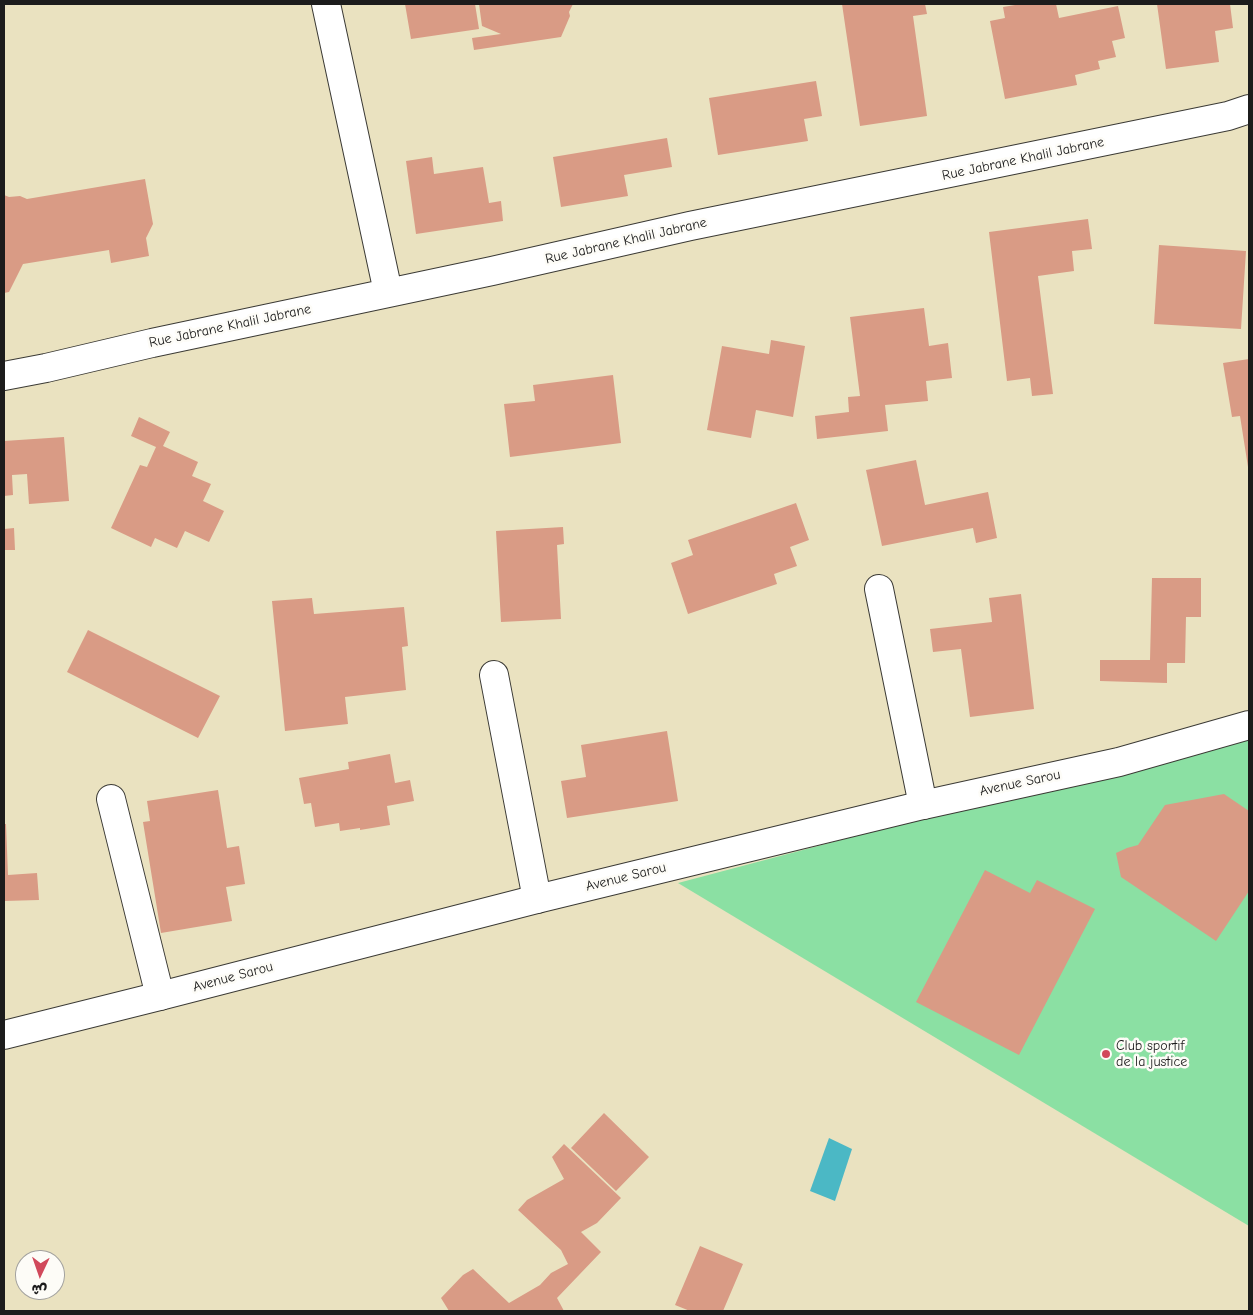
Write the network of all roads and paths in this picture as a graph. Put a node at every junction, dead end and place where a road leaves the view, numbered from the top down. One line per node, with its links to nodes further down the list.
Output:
1 (326, 4): 3 (street)
2 (1249, 109): 3 (street, Rue Jabrane Khalil Jabrane)
3 (388, 292): 4 (street, Rue Jabrane Khalil Jabrane)
4 (4, 376)
5 (879, 589): 9 (street)
6 (494, 675): 10 (street)
7 (1249, 725): 9 (street, Avenue Sarou)
8 (111, 800): 11 (street)
9 (923, 804): 10 (street, Avenue Sarou)
10 (537, 899): 11 (street, Avenue Sarou)
11 (160, 996): 12 (street, Avenue Sarou)
12 (4, 1035)

